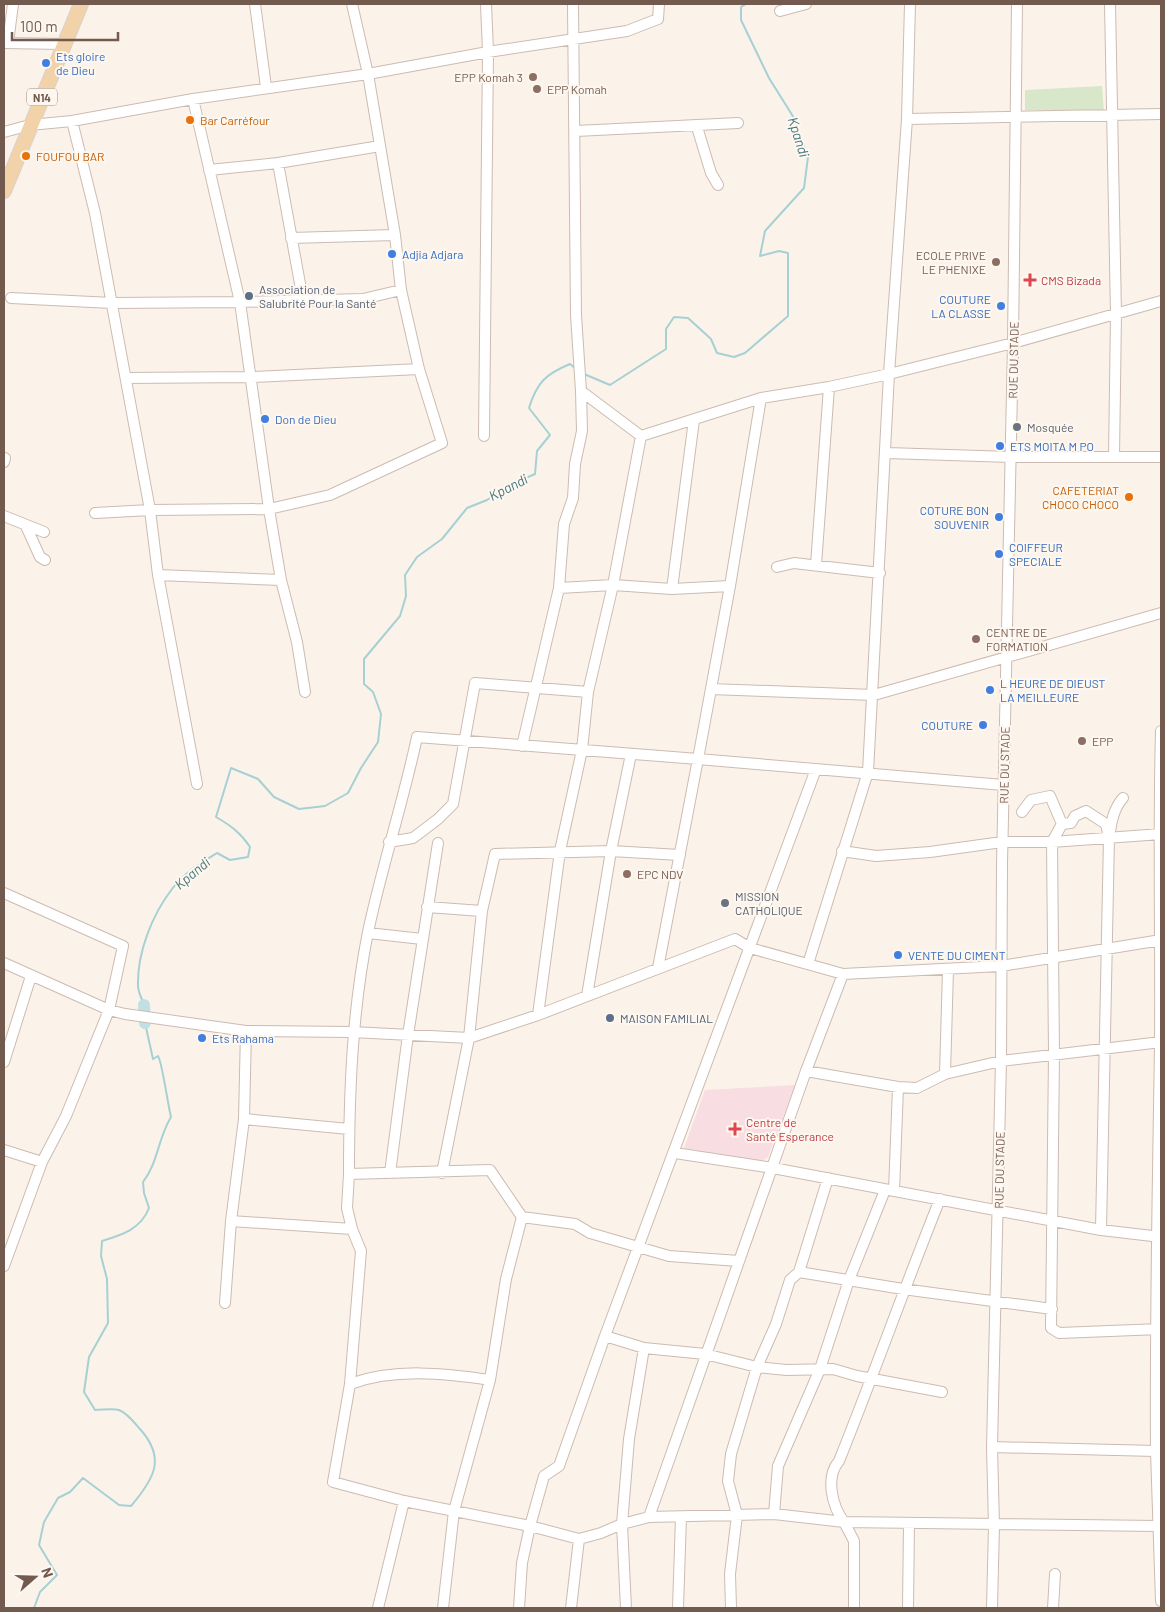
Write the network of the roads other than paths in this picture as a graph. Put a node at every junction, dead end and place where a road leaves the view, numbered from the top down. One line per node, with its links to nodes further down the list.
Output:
1 (13, 4): 14 (street)
2 (81, 4): 15 (main road, N14)
3 (255, 4): 18 (street)
4 (352, 4): 17 (street)
5 (486, 4): 16 (street)
6 (573, 4): 13 (street)
7 (659, 4): 13 (street)
8 (806, 4): 12 (street)
9 (910, 4): 23 (street)
10 (1016, 4): 22 (street, RUE DU STADE)
11 (1110, 4): 21 (street)
12 (780, 11)
13 (575, 39): 16 (street); 28 (street)
14 (6, 43): 15 (street)
15 (64, 44): 26 (main road, N14)
16 (488, 52): 17 (street); 53 (street)
17 (368, 74): 18 (street); 30 (street)
18 (266, 87): 19 (street)
19 (193, 99): 24 (street); 32 (street)
20 (1161, 114): 21 (street)
21 (1112, 116): 22 (street); 43 (street)
22 (1016, 118): 23 (street); 44 (street, RUE DU STADE)
23 (906, 119): 46 (street)
24 (72, 121): 26 (street); 42 (street)
25 (738, 123): 27 (street)
26 (30, 125): 29 (street); 34 (main road, N14)
27 (697, 126): 28 (street); 33 (street)
28 (576, 131): 49 (street)
29 (4, 132)
30 (380, 146): 31 (street); 35 (street)
31 (278, 163): 32 (street); 36 (street)
32 (209, 170): 41 (street)
33 (718, 185)
34 (4, 191)
35 (395, 235): 36 (street); 37 (street)
36 (291, 238): 39 (street)
37 (401, 290): 39 (street); 45 (street)
38 (11, 298): 42 (street)
39 (304, 300): 41 (street)
40 (1161, 301): 43 (street)
41 (240, 302): 42 (street); 47 (street)
42 (112, 303): 48 (street)
43 (1116, 314): 44 (street); 57 (street)
44 (1013, 343): 46 (street); 56 (street, RUE DU STADE)
45 (419, 369): 47 (street); 60 (street)
46 (890, 374): 50 (street); 55 (street)
47 (252, 377): 48 (street); 60 (street)
48 (126, 378): 59 (street)
49 (581, 387): 54 (street); 73 (street)
50 (829, 387): 51 (street); 66 (street)
51 (761, 398): 52 (street); 72 (street)
52 (694, 420): 54 (street); 74 (street)
53 (484, 436)
54 (641, 436): 71 (street)
55 (887, 453): 56 (street); 68 (street)
56 (1011, 457): 57 (street); 76 (street, RUE DU STADE)
57 (1114, 457): 58 (street)
58 (1161, 457)
59 (150, 510): 60 (street); 61 (street); 69 (street)
60 (268, 510): 70 (street)
61 (95, 513)
62 (4, 516): 63 (street)
63 (26, 526): 64 (street); 65 (street)
64 (44, 532)
65 (45, 560)
66 (816, 565): 67 (street); 68 (street)
67 (777, 567)
68 (880, 573): 81 (street)
69 (158, 575): 70 (street); 90 (street)
70 (281, 580): 79 (street)
71 (613, 585): 73 (street); 74 (street); 80 (street)
72 (730, 586): 74 (street); 78 (street)
73 (559, 588): 77 (street)
74 (672, 589)
75 (1161, 613): 76 (street)
76 (1006, 658): 81 (street); 91 (street, RUE DU STADE)
77 (534, 688): 80 (street); 83 (street); 84 (street)
78 (711, 689): 81 (street); 87 (street)
79 (305, 692)
80 (588, 692): 85 (street)
81 (874, 695): 89 (street)
82 (1161, 730): 95 (street)
83 (466, 741): 84 (street); 97 (street); 97 (street)
84 (522, 746): 85 (street)
85 (582, 750): 86 (street); 101 (street)
86 (631, 754): 87 (street); 102 (street)
87 (698, 759): 88 (street); 104 (street)
88 (816, 769): 89 (street); 111 (street)
89 (868, 772): 91 (street); 103 (street)
90 (197, 784)
91 (1003, 786): 98 (street, RUE DU STADE)
92 (1123, 798): 96 (street)
93 (1022, 812): 94 (street)
94 (1062, 824): 96 (street); 99 (street)
95 (1160, 834): 96 (street); 110 (street)
96 (1109, 838): 99 (street); 112 (street)
97 (389, 842): 108 (street)
98 (1002, 842): 99 (street); 103 (street); 116 (street, RUE DU STADE)
99 (1052, 842): 113 (street)
100 (438, 843): 106 (street)
101 (560, 851): 102 (street); 107 (street); 123 (street)
102 (611, 851): 104 (street); 121 (street)
103 (842, 851): 115 (street)
104 (680, 855): 117 (street)
105 (4, 893): 122 (street)
106 (427, 907): 107 (street); 109 (street)
107 (482, 911): 127 (street)
108 (368, 933): 109 (street); 125 (street)
109 (422, 939): 126 (street)
110 (1160, 940): 112 (street); 128 (street)
111 (750, 948): 115 (street); 117 (street); 139 (street)
112 (1107, 950): 113 (street); 129 (street)
113 (1054, 959): 116 (street); 130 (street)
114 (4, 963): 120 (street)
115 (808, 964): 119 (street)
116 (1000, 966): 118 (street); 131 (street, RUE DU STADE)
117 (658, 968): 121 (street)
118 (948, 970): 119 (street); 134 (street)
119 (843, 974): 133 (street)
120 (31, 976): 122 (street); 132 (street)
121 (587, 996): 123 (street)
122 (109, 1010): 124 (street); 140 (street)
123 (538, 1015): 127 (street)
124 (246, 1031): 125 (street); 136 (street)
125 (352, 1032): 126 (street); 137 (street)
126 (408, 1034): 127 (street); 142 (street)
127 (469, 1038): 143 (street)
128 (1160, 1042): 129 (street); 154 (street)
129 (1104, 1047): 130 (street); 153 (street)
130 (1054, 1054): 131 (street); 150 (street)
131 (1001, 1061): 134 (street); 148 (street, RUE DU STADE)
132 (4, 1062)
133 (806, 1071): 135 (street); 141 (street)
134 (945, 1074): 135 (street)
135 (898, 1087): 146 (street)
136 (244, 1119): 137 (street); 151 (street)
137 (349, 1129): 144 (street)
138 (4, 1150): 140 (street)
139 (674, 1152): 141 (street); 155 (street)
140 (42, 1162): 157 (street)
141 (773, 1168): 145 (street); 156 (street)
142 (390, 1173): 143 (street); 144 (street)
143 (442, 1173): 149 (street)
144 (349, 1174): 152 (street)
145 (828, 1178): 146 (street); 158 (street)
146 (890, 1191): 147 (street); 159 (street)
147 (940, 1199): 148 (street); 160 (street)
148 (998, 1210): 150 (street); 161 (street, RUE DU STADE)
149 (522, 1217): 155 (street); 171 (street)
150 (1052, 1220): 153 (street); 163 (street)
151 (231, 1221): 152 (street); 162 (street)
152 (352, 1229): 172 (street)
153 (1101, 1230): 154 (street)
154 (1159, 1236): 164 (street)
155 (638, 1246): 156 (street); 165 (street)
156 (739, 1261): 167 (street)
157 (4, 1266)
158 (799, 1272): 159 (street); 168 (street)
159 (848, 1280): 160 (street); 169 (street)
160 (903, 1289): 161 (street); 170 (street)
161 (996, 1301): 163 (street); 174 (street, RUE DU STADE)
162 (225, 1303)
163 (1052, 1309): 164 (street)
164 (1158, 1329): 175 (street)
165 (605, 1336): 166 (street); 188 (street)
166 (644, 1348): 167 (street); 186 (street)
167 (705, 1354): 168 (street); 181 (street)
168 (757, 1367): 169 (street); 180 (street)
169 (820, 1369): 170 (street); 179 (street)
170 (872, 1378): 173 (street); 177 (street)
171 (490, 1380): 172 (street); 178 (street)
172 (350, 1384): 176 (street)
173 (942, 1392)
174 (992, 1447): 175 (street); 187 (street, RUE DU STADE)
175 (1158, 1451): 189 (street)
176 (404, 1501): 178 (street); 194 (street)
177 (836, 1505): 183 (street); 184 (street)
178 (454, 1511): 188 (street); 195 (street)
179 (774, 1514): 180 (street); 183 (street)
180 (737, 1515): 182 (street); 200 (street)
181 (649, 1517): 182 (street); 186 (street)
182 (681, 1517): 199 (street)
183 (822, 1521): 184 (street)
184 (844, 1522): 185 (street); 201 (street)
185 (909, 1523): 187 (street); 202 (street)
186 (622, 1524): 190 (street); 198 (street)
187 (994, 1525): 189 (street); 203 (street, RUE DU STADE)
188 (530, 1526): 190 (street); 196 (street)
189 (1158, 1526): 191 (street)
190 (579, 1539): 197 (street)
191 (1160, 1572): 193 (street)
192 (1055, 1574): 204 (street)
193 (1161, 1600)
194 (378, 1608)
195 (443, 1608)
196 (519, 1608)
197 (570, 1608)
198 (626, 1608)
199 (678, 1608)
200 (731, 1608)
201 (854, 1608)
202 (908, 1608)
203 (992, 1608)
204 (1054, 1608)

